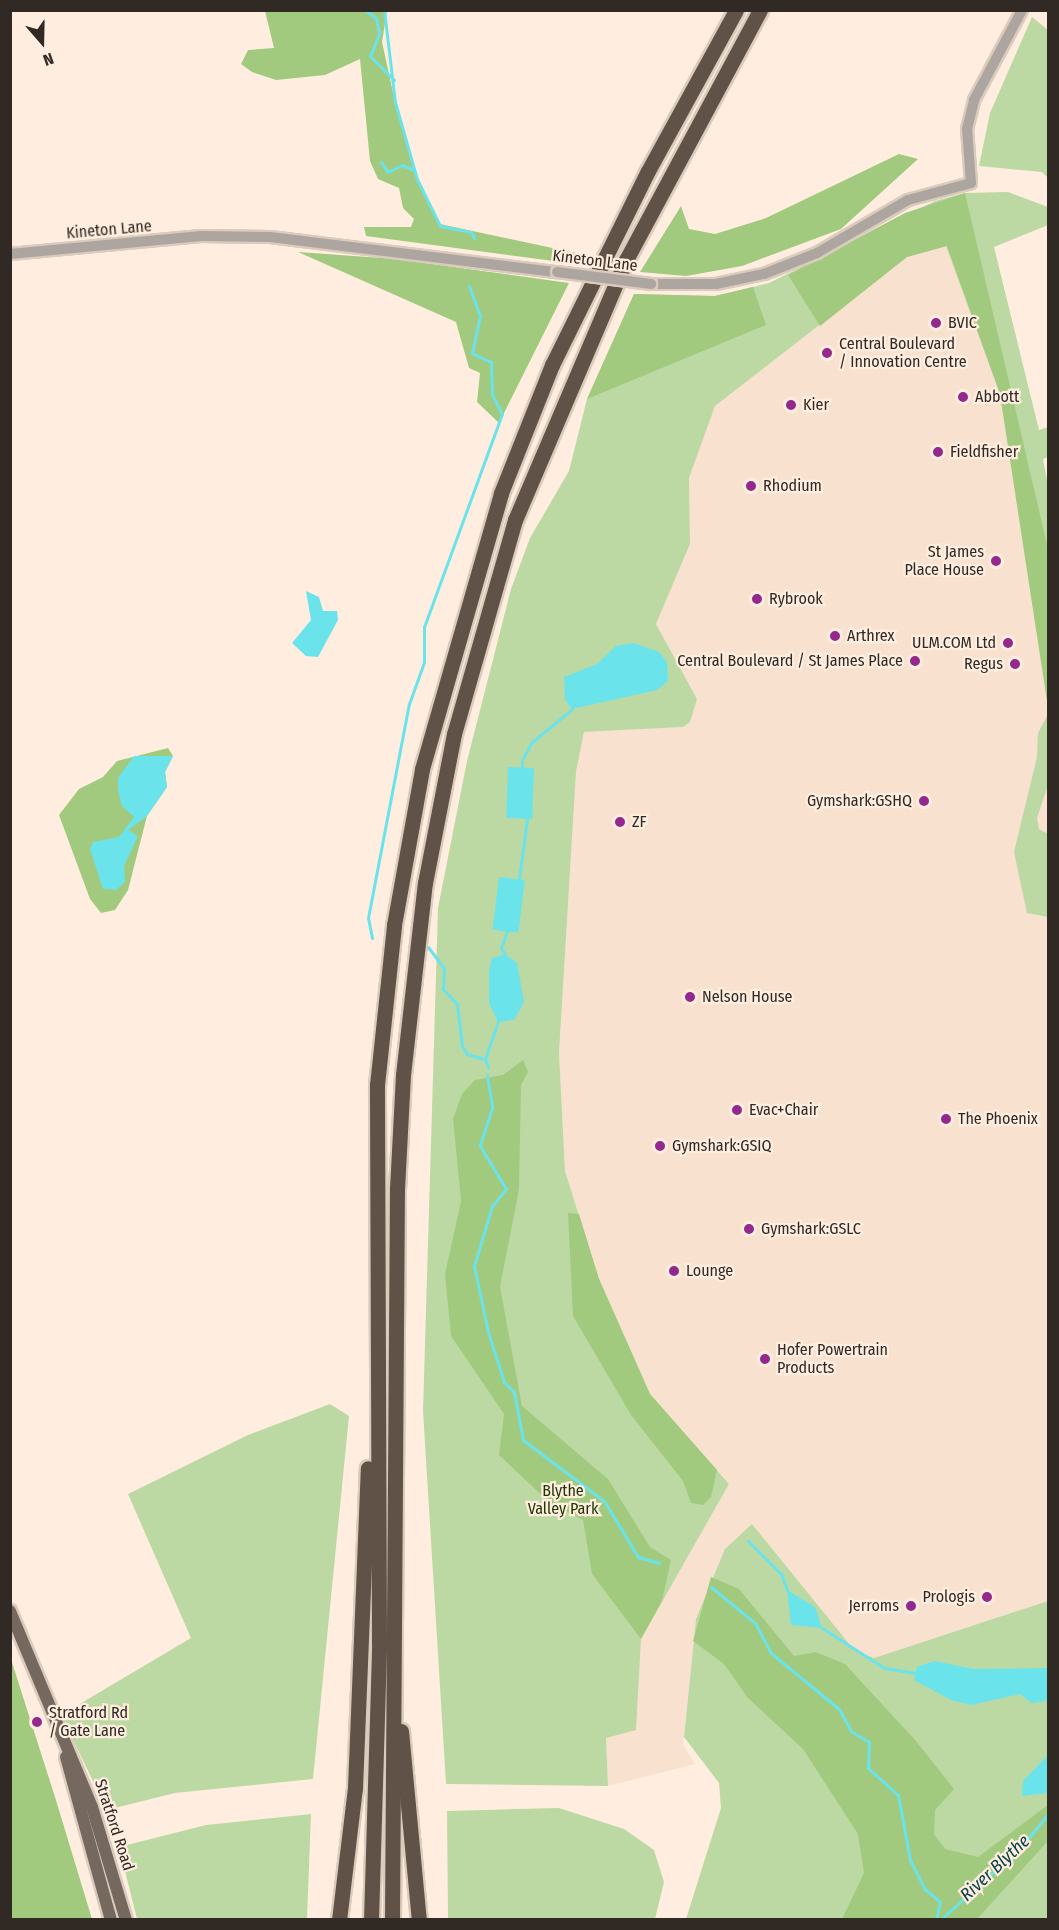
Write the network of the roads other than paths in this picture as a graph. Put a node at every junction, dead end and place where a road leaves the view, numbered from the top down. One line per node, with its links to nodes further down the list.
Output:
1 (736, 10): 5 (highway)
2 (759, 10): 7 (highway)
3 (1022, 10): 4 (street, Kineton Lane, bridge)
4 (10, 254)
5 (376, 1366): 11 (highway); 12 (highway)
6 (10, 1611): 8 (main road, Stratford Road)
7 (395, 1714): 13 (highway); 14 (highway)
8 (64, 1744): 9 (main road, Stratford Road); 10 (main road, Stratford Road)
9 (111, 1920)
10 (126, 1920)
11 (339, 1920)
12 (371, 1920)
13 (392, 1920)
14 (419, 1920)

